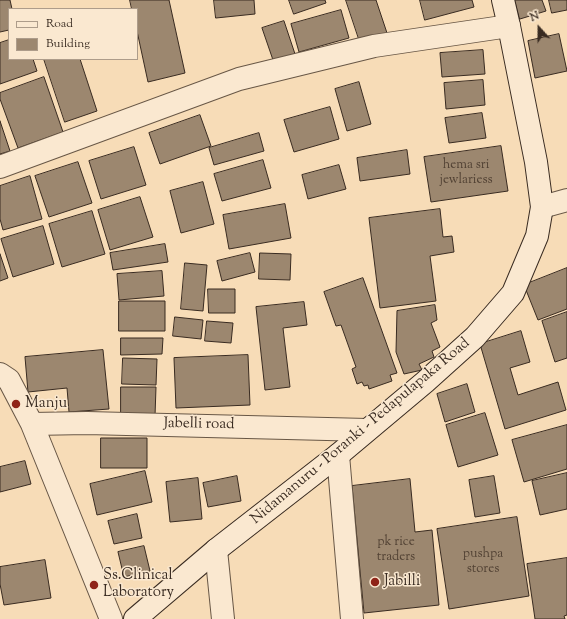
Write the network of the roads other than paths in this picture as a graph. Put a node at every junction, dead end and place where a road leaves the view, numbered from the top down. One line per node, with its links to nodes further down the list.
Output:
1 (503, 0): 2 (street, Nidamanuru - Poranki - Pedapulapaka Road)
2 (509, 26): 3 (street); 5 (street, Nidamanuru - Poranki - Pedapulapaka Road)
3 (0, 167)
4 (567, 200): 5 (street)
5 (542, 207): 8 (street, Nidamanuru - Poranki - Pedapulapaka Road)
6 (0, 374): 7 (street)
7 (32, 424): 8 (street, Jabelli road); 11 (street)
8 (367, 430): 9 (street, Nidamanuru - Poranki - Pedapulapaka Road)
9 (338, 455): 10 (street, Nidamanuru - Poranki - Pedapulapaka Road); 14 (street)
10 (216, 550): 12 (street, Nidamanuru - Poranki - Pedapulapaka Road); 13 (street)
11 (111, 619)
12 (135, 619)
13 (223, 619)
14 (352, 619)

